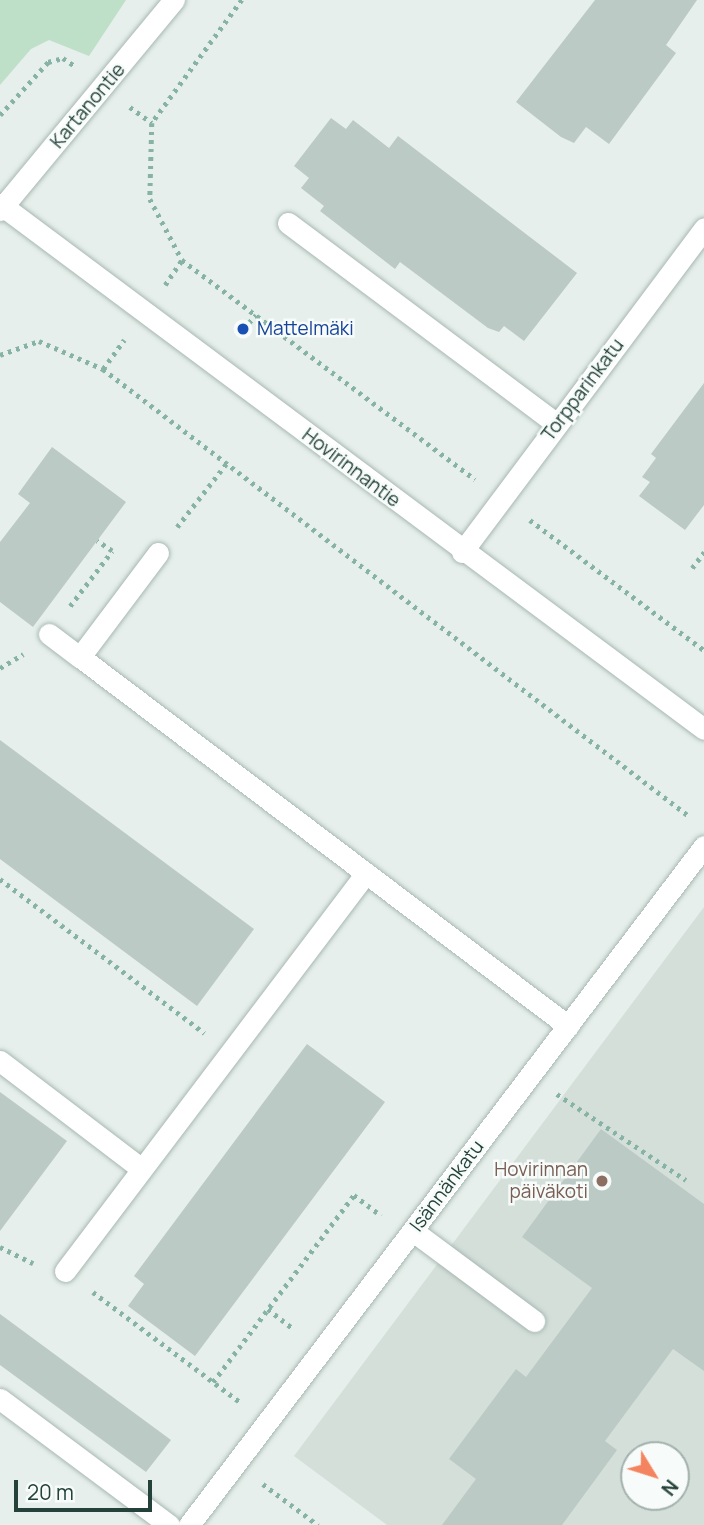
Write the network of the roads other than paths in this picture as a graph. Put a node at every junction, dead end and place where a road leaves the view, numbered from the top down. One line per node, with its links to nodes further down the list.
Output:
1 (174, 0): 2 (street, Kartanontie)
2 (1, 207): 6 (street, Hovirinnantie)
3 (289, 223): 5 (street)
4 (704, 228): 5 (street, Torpparinkatu)
5 (557, 425): 6 (street, Torpparinkatu)
6 (462, 552): 10 (street, Hovirinnantie)
7 (158, 553): 9 (street)
8 (49, 634): 9 (street)
9 (80, 657): 12 (street)
10 (704, 729)
11 (704, 846): 13 (street, Isännänkatu)
12 (366, 873): 13 (street); 15 (street)
13 (568, 1026): 16 (street, Isännänkatu)
14 (0, 1061): 15 (street)
15 (142, 1169): 17 (street)
16 (413, 1231): 18 (street); 21 (street, Isännänkatu)
17 (65, 1271)
18 (534, 1321)
19 (0, 1399): 20 (street)
20 (169, 1525)
21 (189, 1525)

